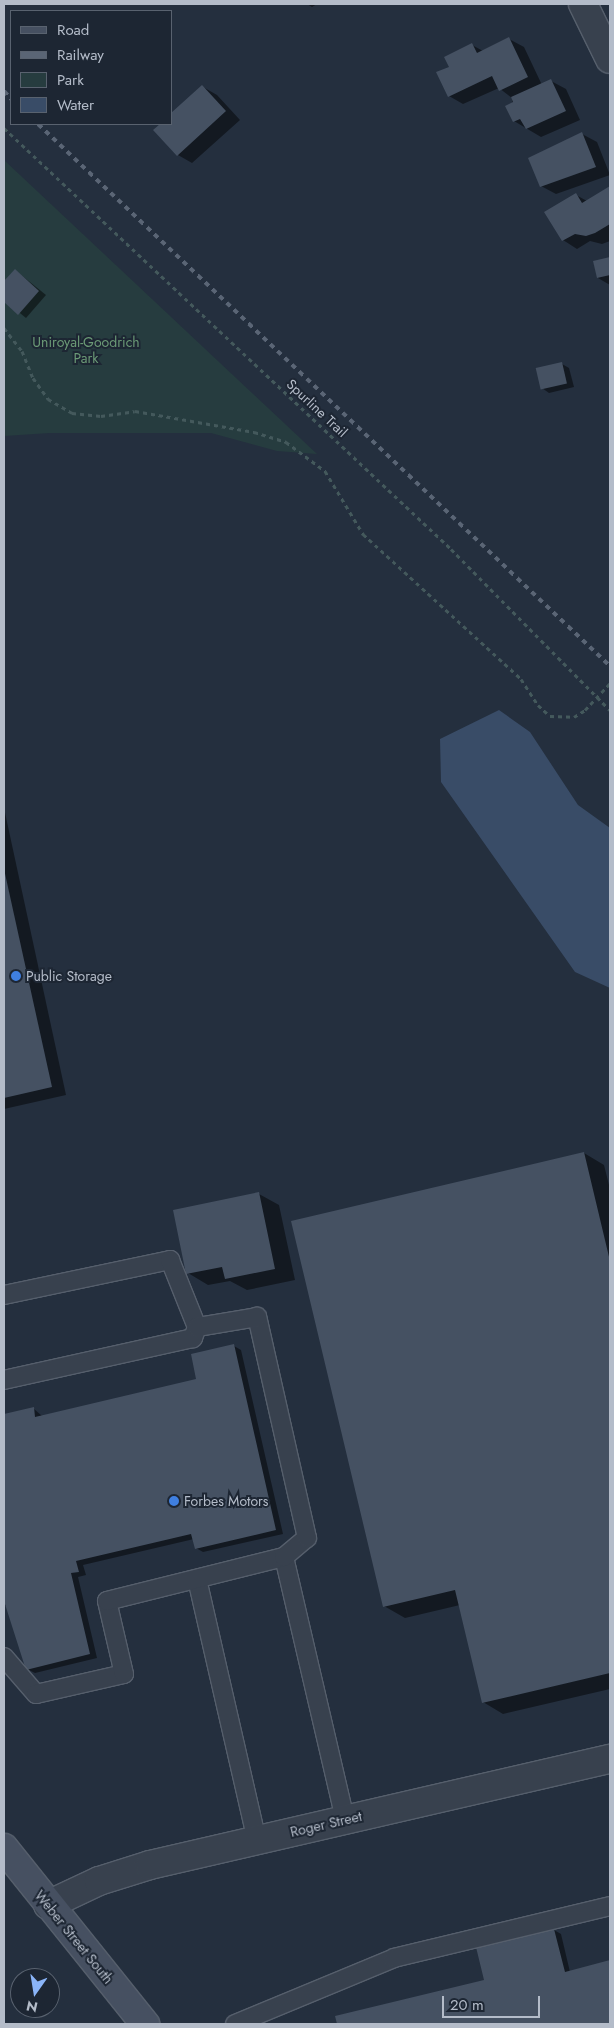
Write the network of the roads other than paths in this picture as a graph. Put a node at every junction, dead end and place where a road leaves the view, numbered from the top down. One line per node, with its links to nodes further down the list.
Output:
1 (583, 4): 2 (street)
2 (610, 59)
3 (4, 1295): 4 (lane)
4 (197, 1327): 5 (lane); 6 (lane)
5 (4, 1380)
6 (284, 1557): 7 (lane); 10 (lane)
7 (197, 1579): 8 (lane); 11 (lane)
8 (4, 1657)
9 (610, 1759): 10 (street, Roger Street)
10 (345, 1820): 11 (street, Roger Street)
11 (257, 1840): 13 (street, Roger Street)
12 (4, 1848): 13 (main road, Weber Street South)
13 (48, 1905): 15 (main road, Weber Street South)
14 (610, 1906): 16 (lane)
15 (145, 2024)
16 (235, 2024)

